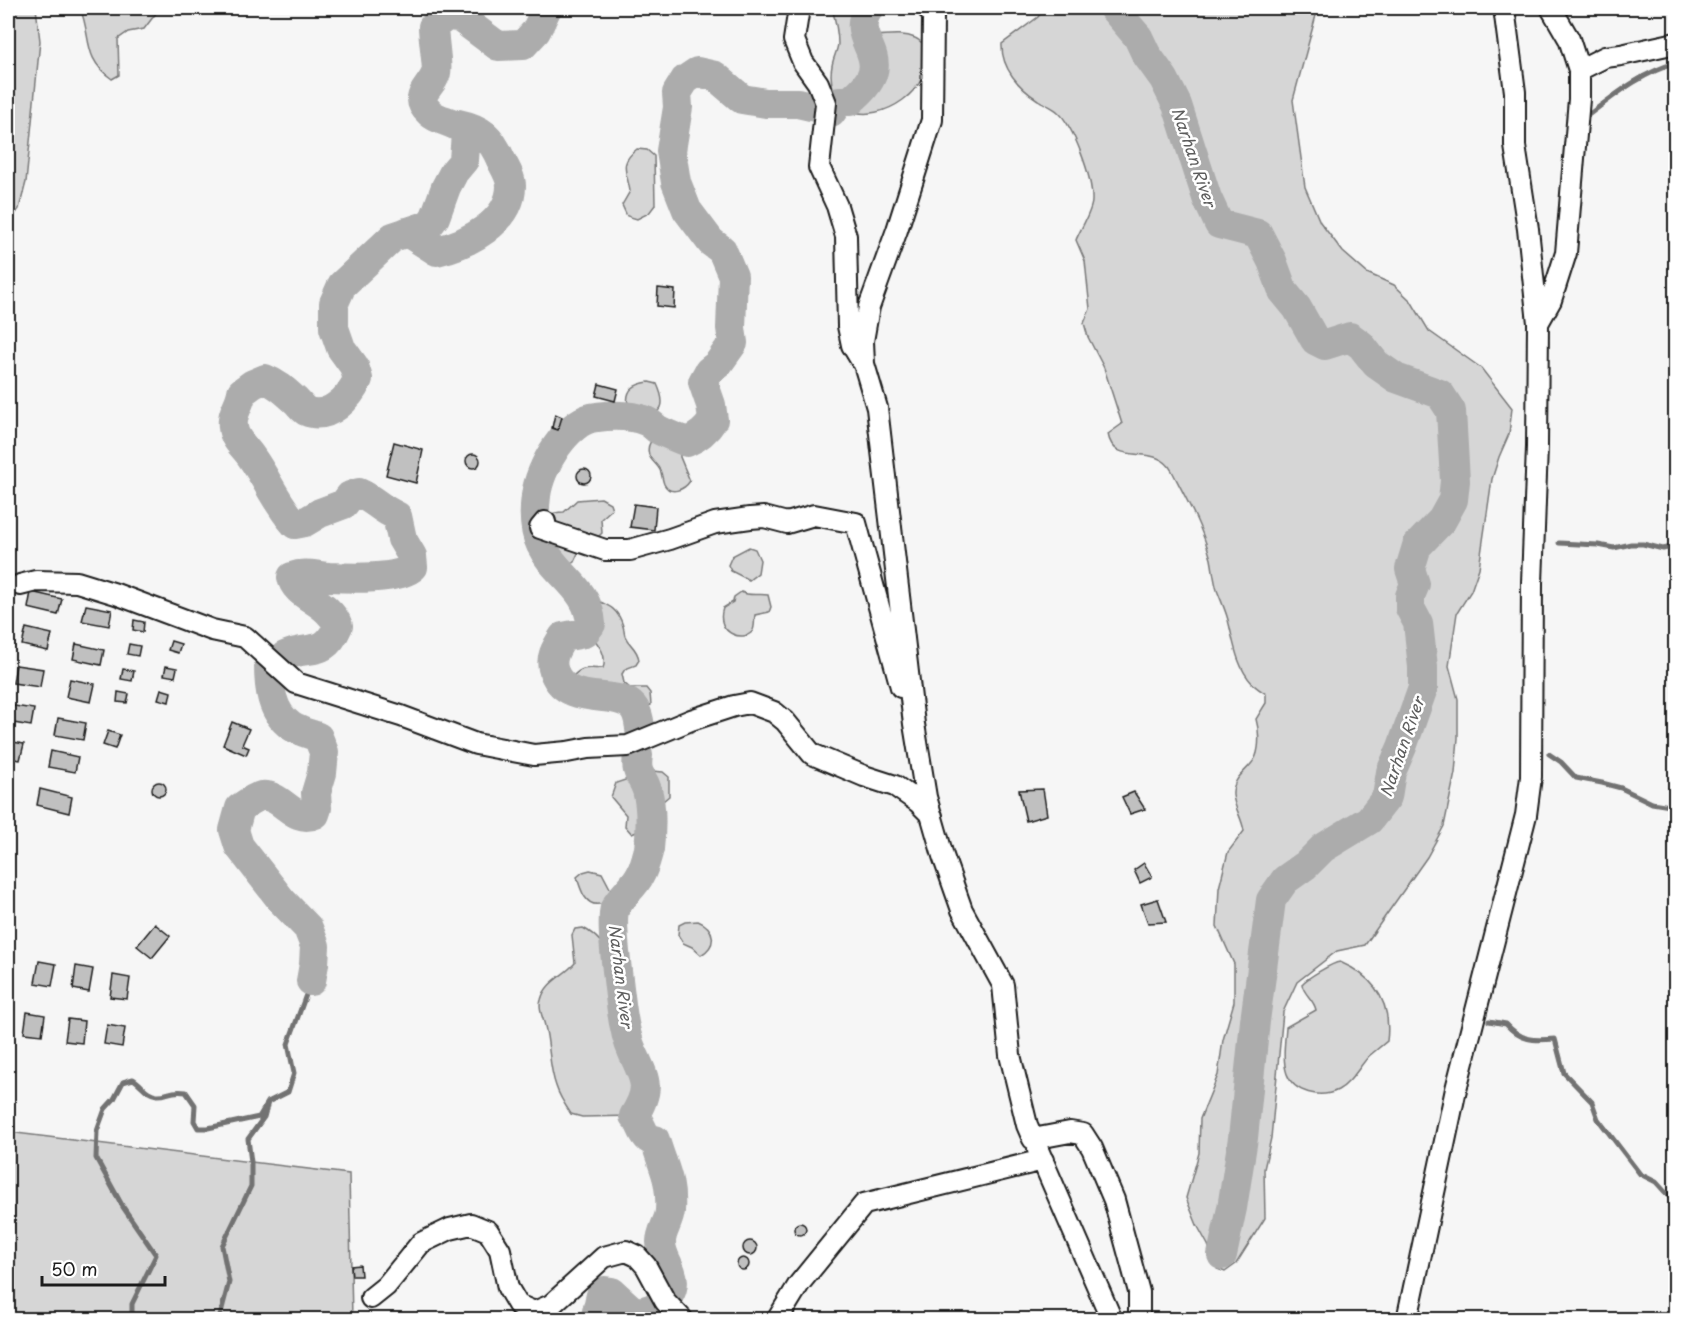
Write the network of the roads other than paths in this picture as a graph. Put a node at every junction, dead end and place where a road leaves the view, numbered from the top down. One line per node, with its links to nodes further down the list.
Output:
1 (799, 8): 8 (street)
2 (928, 8): 8 (street)
3 (1504, 8): 7 (street)
4 (1551, 8): 6 (street)
5 (1676, 43): 6 (street)
6 (1579, 70): 7 (street)
7 (1538, 323): 20 (street)
8 (864, 364): 11 (street)
9 (545, 522): 11 (street)
10 (20, 585): 12 (street)
11 (914, 724): 12 (street)
12 (932, 816): 13 (street)
13 (1033, 1139): 14 (street); 19 (street)
14 (1043, 1160): 17 (street); 18 (street)
15 (371, 1298): 16 (street)
16 (683, 1320)
17 (777, 1320)
18 (1112, 1320)
19 (1139, 1320)
20 (1407, 1320)

